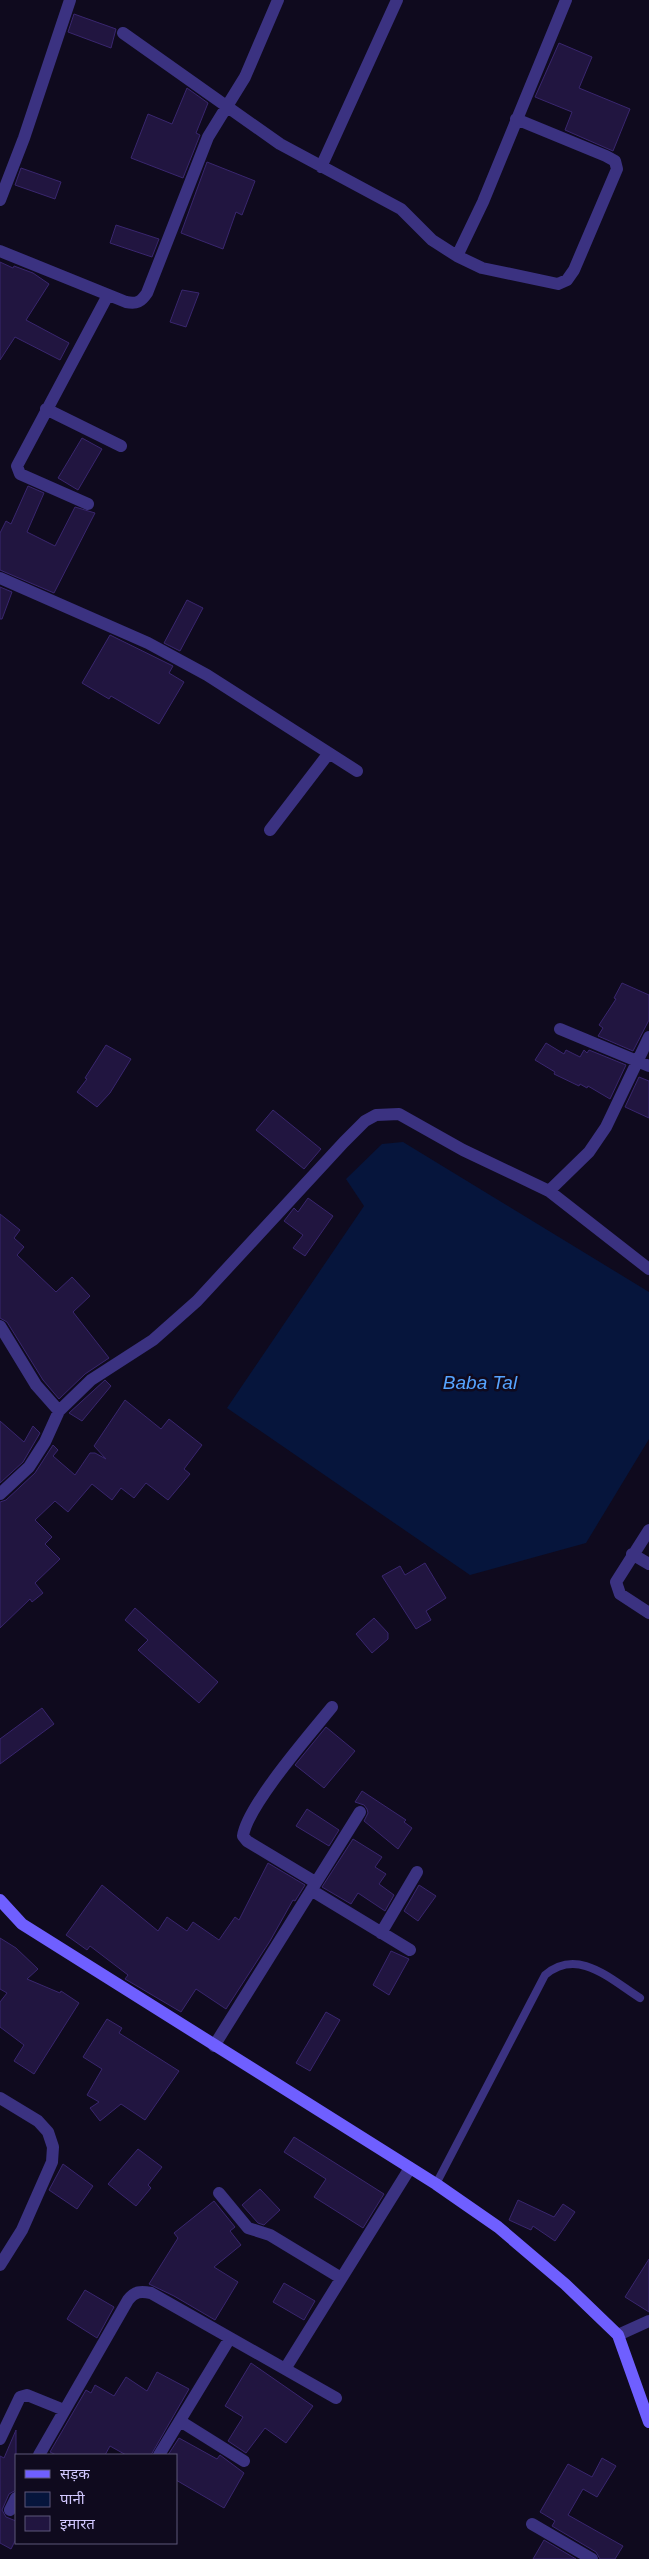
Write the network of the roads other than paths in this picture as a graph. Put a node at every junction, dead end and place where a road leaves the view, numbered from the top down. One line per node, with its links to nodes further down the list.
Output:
1 (70, 0): 9 (street)
2 (278, 0): 6 (street)
3 (397, 0): 8 (street)
4 (566, 0): 7 (street)
5 (122, 33): 6 (street)
6 (227, 107): 8 (street); 12 (street)
7 (516, 119): 11 (street); 11 (street)
8 (321, 167): 11 (street)
9 (0, 200)
10 (0, 251): 12 (street)
11 (457, 256)
12 (108, 295): 13 (street)
13 (46, 409): 14 (street); 15 (street)
14 (121, 446)
15 (88, 504)
16 (0, 578): 17 (street)
17 (329, 753): 18 (street); 19 (street)
18 (357, 771)
19 (270, 830)
20 (560, 1029): 22 (street)
21 (649, 1037): 22 (street)
22 (643, 1063): 23 (street)
23 (548, 1191): 24 (street); 26 (street)
24 (649, 1268)
25 (0, 1326): 26 (street)
26 (59, 1411): 27 (street)
27 (0, 1494)
28 (649, 1530): 29 (street)
29 (632, 1554): 30 (street); 31 (street)
30 (649, 1564)
31 (649, 1613)
32 (332, 1707): 35 (street)
33 (360, 1812): 35 (street)
34 (417, 1872): 37 (street)
35 (313, 1886): 37 (street); 40 (street)
36 (0, 1900): 40 (street)
37 (381, 1933): 38 (street)
38 (410, 1950)
39 (640, 1998): 43 (lane)
40 (214, 2046): 42 (street)
41 (0, 2098): 45 (street)
42 (410, 2168): 43 (street); 46 (street)
43 (436, 2184): 48 (street)
44 (219, 2193): 46 (street)
45 (0, 2265)
46 (342, 2278): 50 (street)
47 (649, 2321): 48 (street)
48 (618, 2335): 54 (street)
49 (230, 2338): 50 (street); 52 (street); 53 (street)
50 (285, 2369): 51 (street)
51 (336, 2398)
52 (64, 2410): 55 (street); 56 (street)
53 (180, 2421): 57 (street); 58 (street)
54 (649, 2422)
55 (0, 2439)
56 (40, 2454)
57 (160, 2454)
58 (244, 2461)
59 (532, 2524): 60 (street)
60 (592, 2559)

